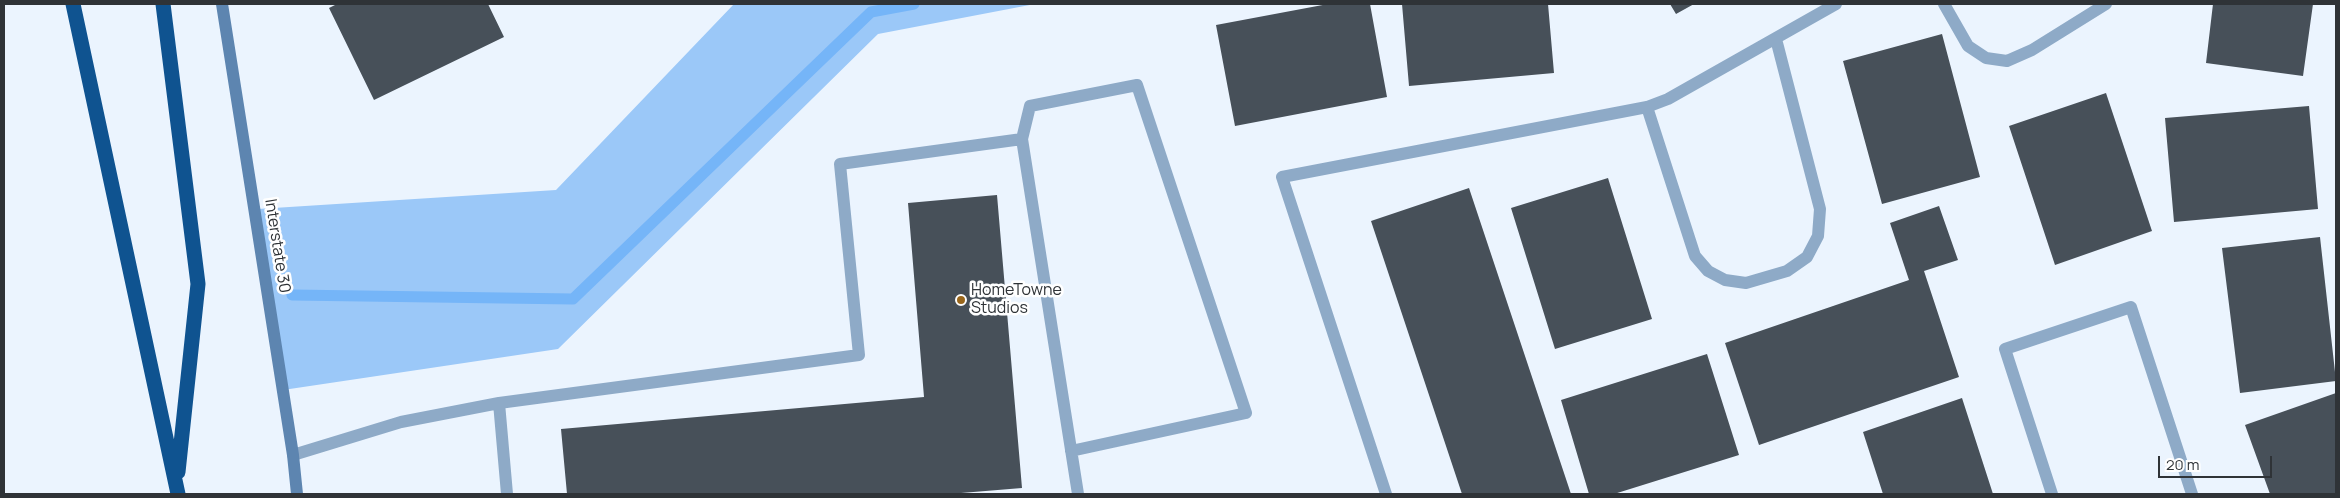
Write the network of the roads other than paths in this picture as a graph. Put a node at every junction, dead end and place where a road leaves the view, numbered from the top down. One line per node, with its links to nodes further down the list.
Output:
1 (73, 4): 13 (highway)
2 (163, 4): 13 (highway)
3 (222, 4): 12 (main road, Interstate 30)
4 (1836, 4): 7 (lane)
5 (1944, 4): 6 (lane)
6 (2106, 4)
7 (1776, 39): 8 (lane); 8 (lane)
8 (1647, 107): 17 (lane)
9 (1022, 139): 10 (lane); 11 (lane); 11 (lane)
10 (498, 403): 12 (lane); 15 (lane)
11 (1072, 451): 16 (lane)
12 (293, 456): 14 (main road, Interstate 30)
13 (177, 490)
14 (297, 494)
15 (507, 494)
16 (1078, 494)
17 (1386, 494)
18 (2052, 494): 19 (lane)
19 (2192, 494)

